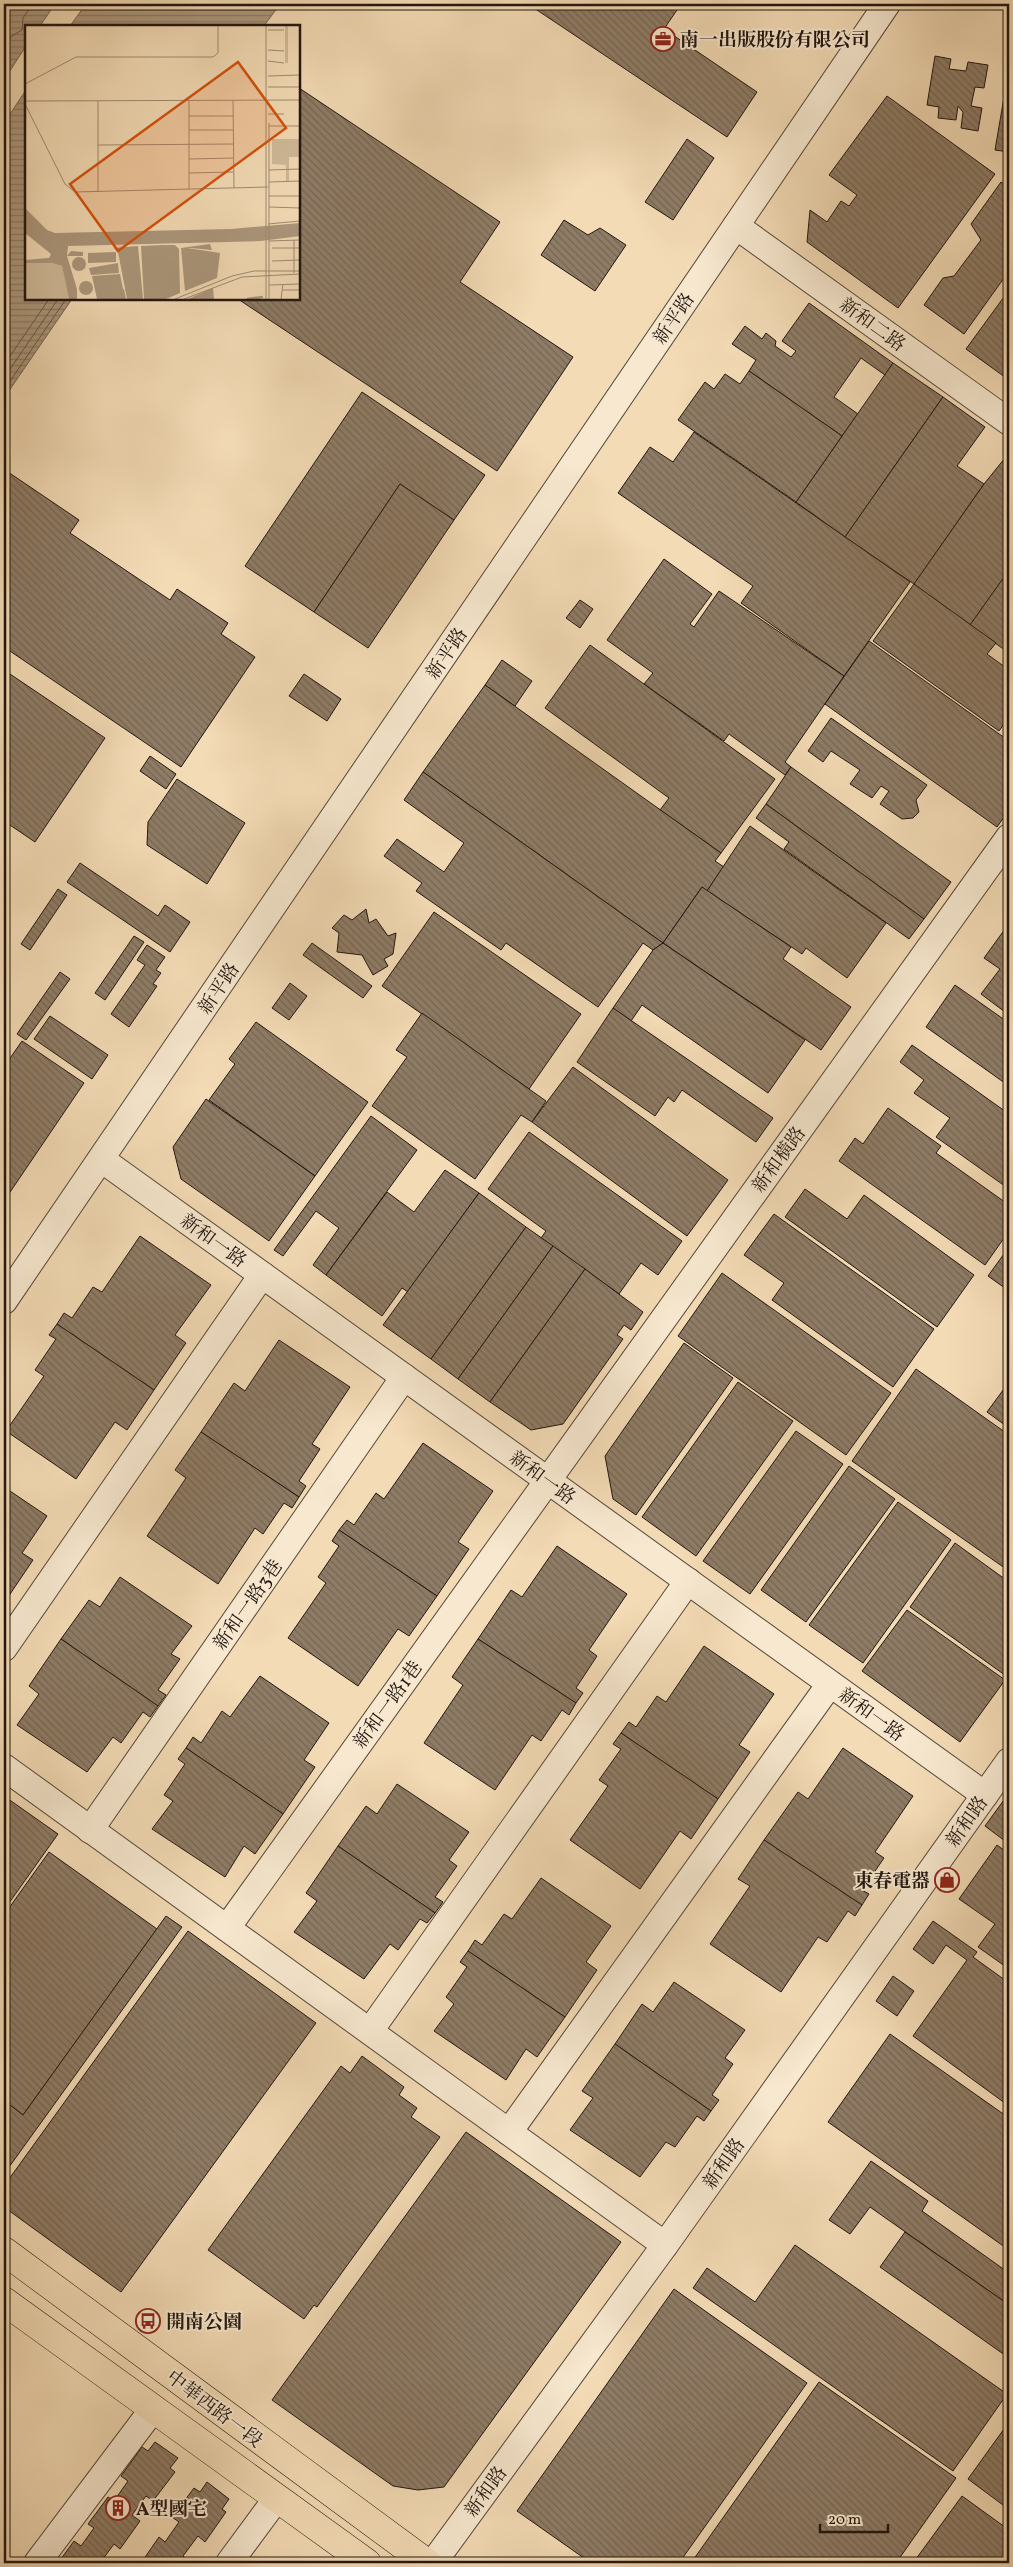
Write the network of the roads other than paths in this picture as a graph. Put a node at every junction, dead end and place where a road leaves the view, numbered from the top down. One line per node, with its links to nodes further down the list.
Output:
1 (887, 4): 2 (street, 新平路)
2 (736, 226): 3 (street, 新和二路); 5 (street, 新平路)
3 (1009, 422)
4 (1009, 837): 9 (street, 新和橫路)
5 (101, 1159): 6 (street, 新和一路); 7 (street, 新平路)
6 (262, 1275): 8 (street, 新和一路); 11 (street)
7 (4, 1301)
8 (404, 1377): 9 (street, 新和一路); 16 (street, 新和一路3巷)
9 (547, 1480): 10 (street, 新和一路); 17 (street, 新和一路1巷)
10 (688, 1581): 12 (street, 新和一路); 18 (street)
11 (4, 1648)
12 (830, 1684): 15 (street, 新和一路); 19 (street)
13 (1009, 1761): 15 (street, 新和路)
14 (4, 1767): 16 (street)
15 (985, 1795): 20 (street, 新和路)
16 (90, 1830): 17 (street)
17 (227, 1928): 18 (street)
18 (370, 2031): 19 (street)
19 (509, 2132): 20 (street)
20 (665, 2245): 29 (street, 新和路)
21 (4, 2251): 28 (main road, 中華西路一段)
22 (4, 2301): 23 (main road, 中華西路一段)
23 (153, 2409): 24 (main road, 中華西路一段); 25 (street)
24 (277, 2498): 26 (street); 27 (main road, 中華西路一段)
25 (37, 2563)
26 (229, 2563)
27 (367, 2563)
28 (427, 2563)
29 (433, 2563)

